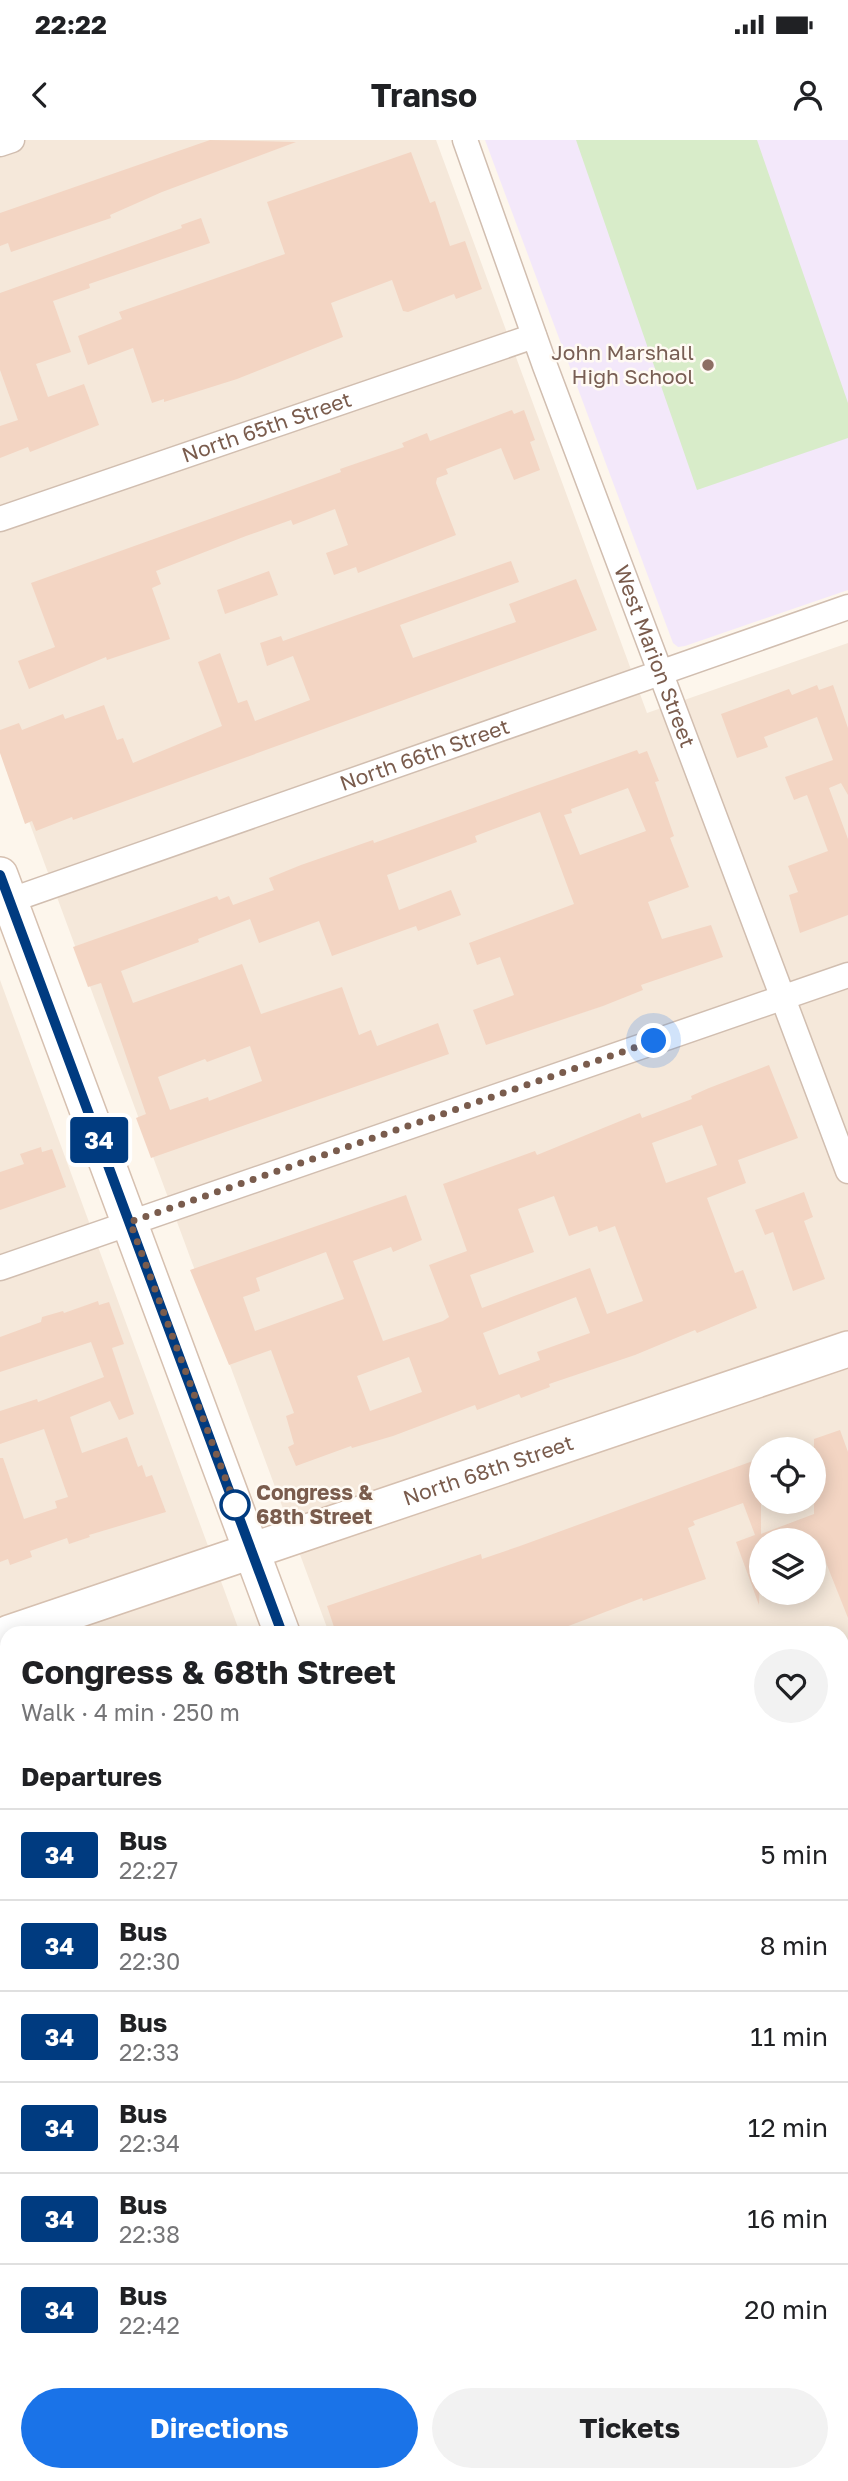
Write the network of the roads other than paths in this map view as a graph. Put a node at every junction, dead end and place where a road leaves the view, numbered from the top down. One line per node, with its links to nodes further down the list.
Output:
1 (12, 140): 3 (street)
2 (465, 140): 4 (street, West Marion Street)
3 (0, 144)
4 (534, 336): 5 (street, North 65th Street); 7 (street, West Marion Street)
5 (0, 519)
6 (848, 607): 7 (street, North 66th Street)
7 (659, 671): 8 (street, North 66th Street); 10 (street, West Marion Street)
8 (3, 893): 12 (street)
9 (848, 975): 10 (street)
10 (781, 997): 11 (street, West Marion Street); 12 (street)
11 (848, 1171)
12 (130, 1222): 13 (street); 15 (street)
13 (0, 1268)
14 (848, 1349): 15 (street, North 68th Street)
15 (252, 1549): 16 (street, North 68th Street); 17 (street)
16 (28, 1626)
17 (280, 1626)

